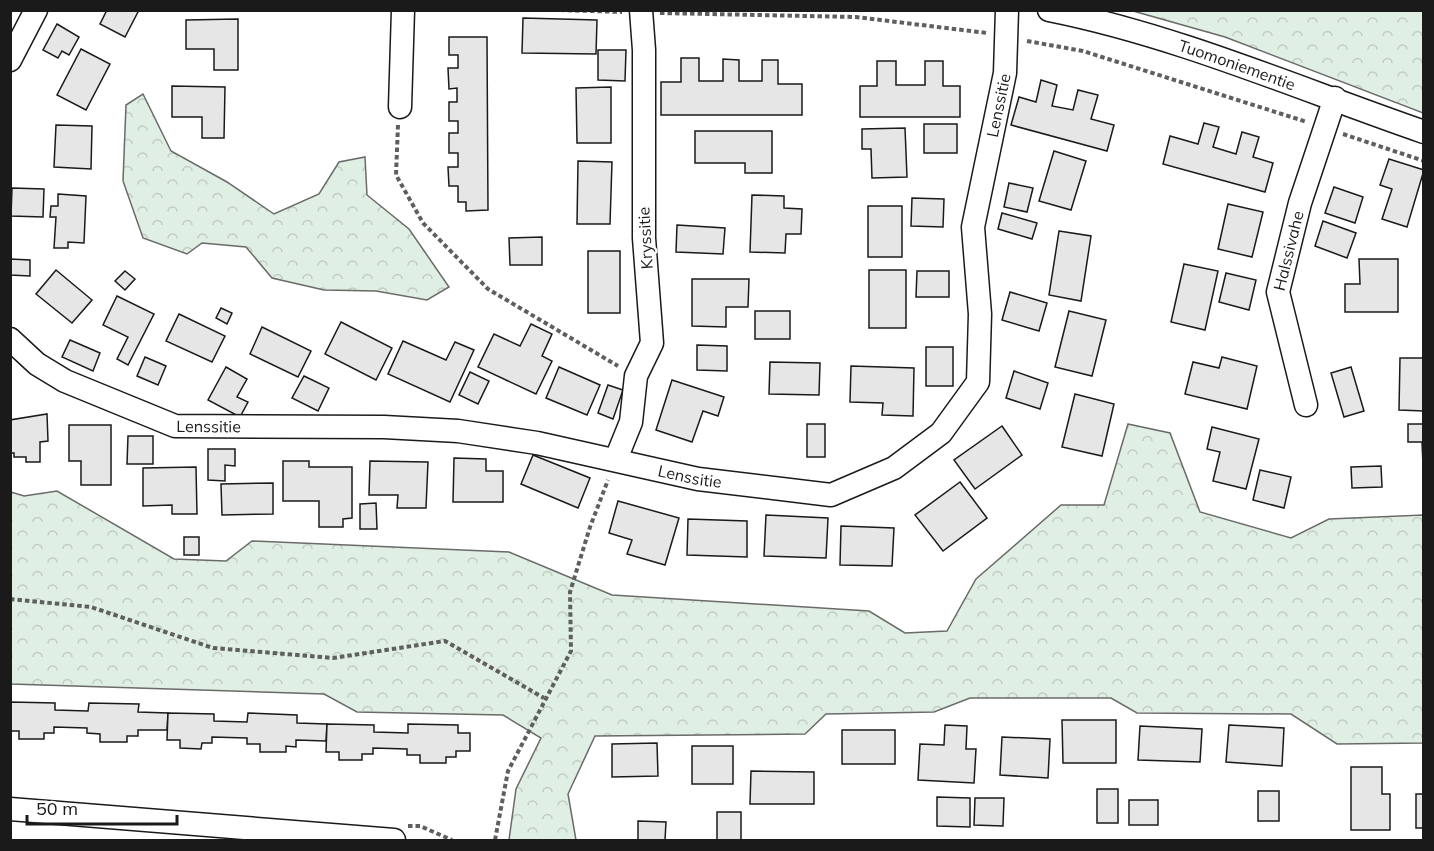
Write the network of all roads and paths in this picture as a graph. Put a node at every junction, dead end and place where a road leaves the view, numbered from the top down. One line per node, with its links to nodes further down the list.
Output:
1 (36, 10): 6 (street)
2 (404, 10): 8 (street)
3 (641, 10): 11 (street, Kryssitie)
4 (1007, 10): 13 (street, Lenssitie)
5 (1049, 10): 7 (street, Tuomoniementie)
6 (10, 60)
7 (1335, 98): 9 (street, Tuomoniementie); 12 (street, Halssivahe)
8 (400, 107): 11 (path)
9 (1424, 132)
10 (10, 339): 13 (street, Lenssitie)
11 (636, 376): 13 (street, Kryssitie)
12 (1306, 405)
13 (616, 459): 15 (path)
14 (10, 599): 15 (path)
15 (544, 698): 18 (path)
16 (10, 809): 17 (street)
17 (394, 840)
18 (495, 840)

